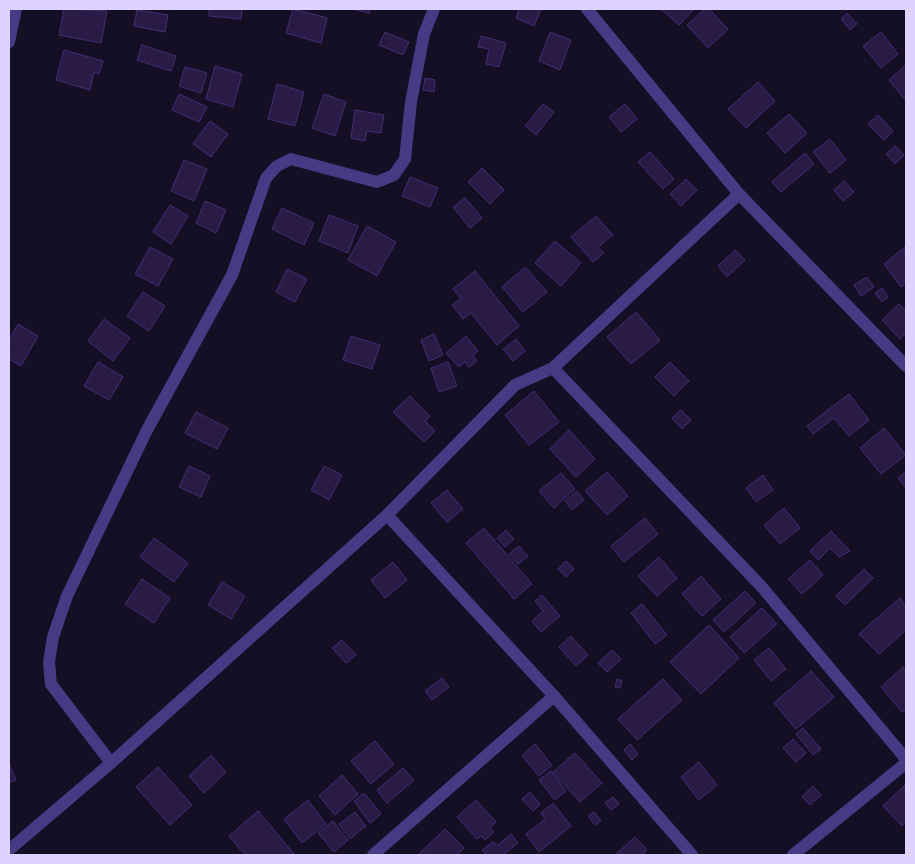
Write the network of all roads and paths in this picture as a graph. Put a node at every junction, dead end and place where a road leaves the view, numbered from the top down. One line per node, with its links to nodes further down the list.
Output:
1 (16, 9): 4 (street)
2 (434, 9): 11 (street)
3 (586, 9): 5 (street)
4 (9, 42)
5 (739, 194): 6 (street); 7 (street)
6 (906, 366)
7 (553, 368): 8 (street); 10 (street)
8 (387, 516): 9 (street); 11 (street)
9 (554, 696): 14 (street); 15 (street)
10 (906, 759)
11 (111, 763): 13 (street)
12 (906, 763): 16 (street)
13 (9, 850)
14 (373, 855)
15 (692, 855)
16 (794, 855)

